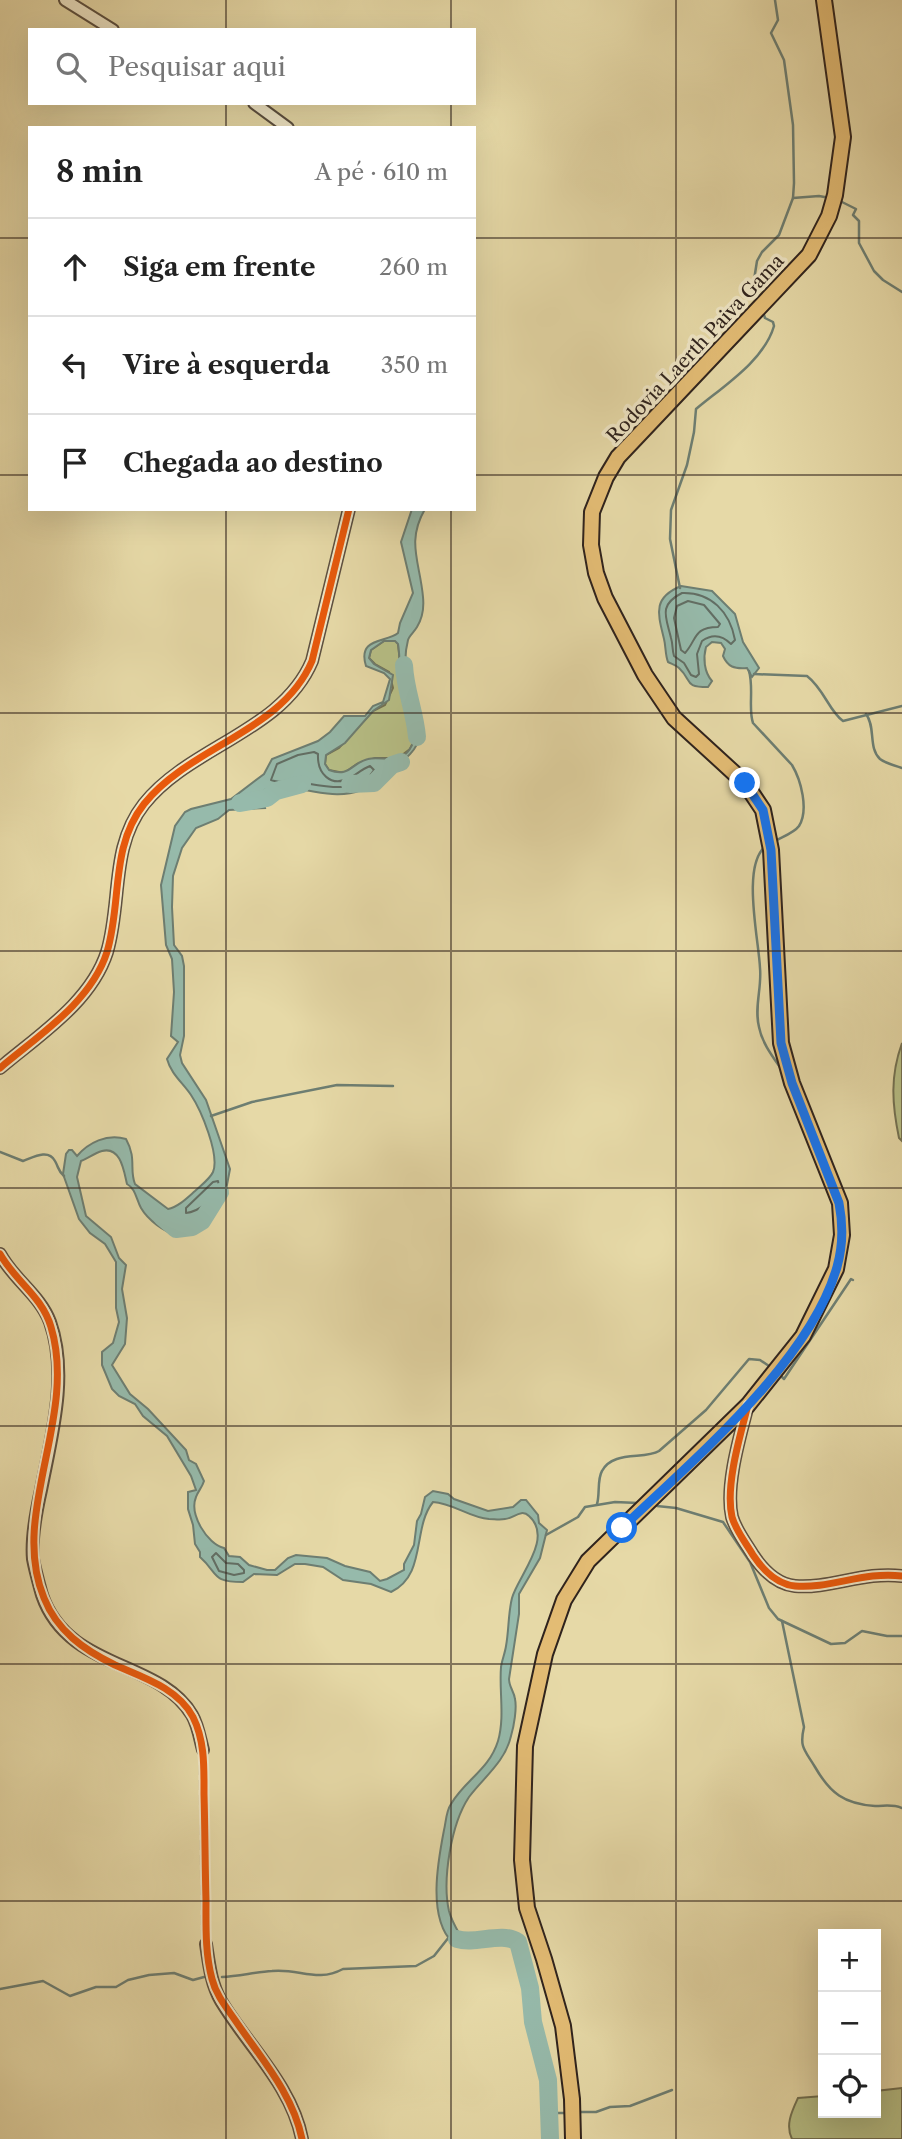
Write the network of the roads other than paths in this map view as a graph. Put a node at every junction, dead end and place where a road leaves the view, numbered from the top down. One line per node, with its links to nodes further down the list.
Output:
1 (65, 0): 3 (street)
2 (824, 0): 9 (main road, Rodovia Laerth Paiva Gama)
3 (110, 28)
4 (257, 105): 5 (street)
5 (285, 126)
6 (349, 511): 7 (street)
7 (0, 1068)
8 (0, 1254): 11 (street)
9 (748, 1405): 10 (street); 14 (main road, Rodovia Laerth Paiva Gama)
10 (902, 1576)
11 (204, 1750)
12 (206, 1944): 13 (street)
13 (302, 2139)
14 (573, 2139)

